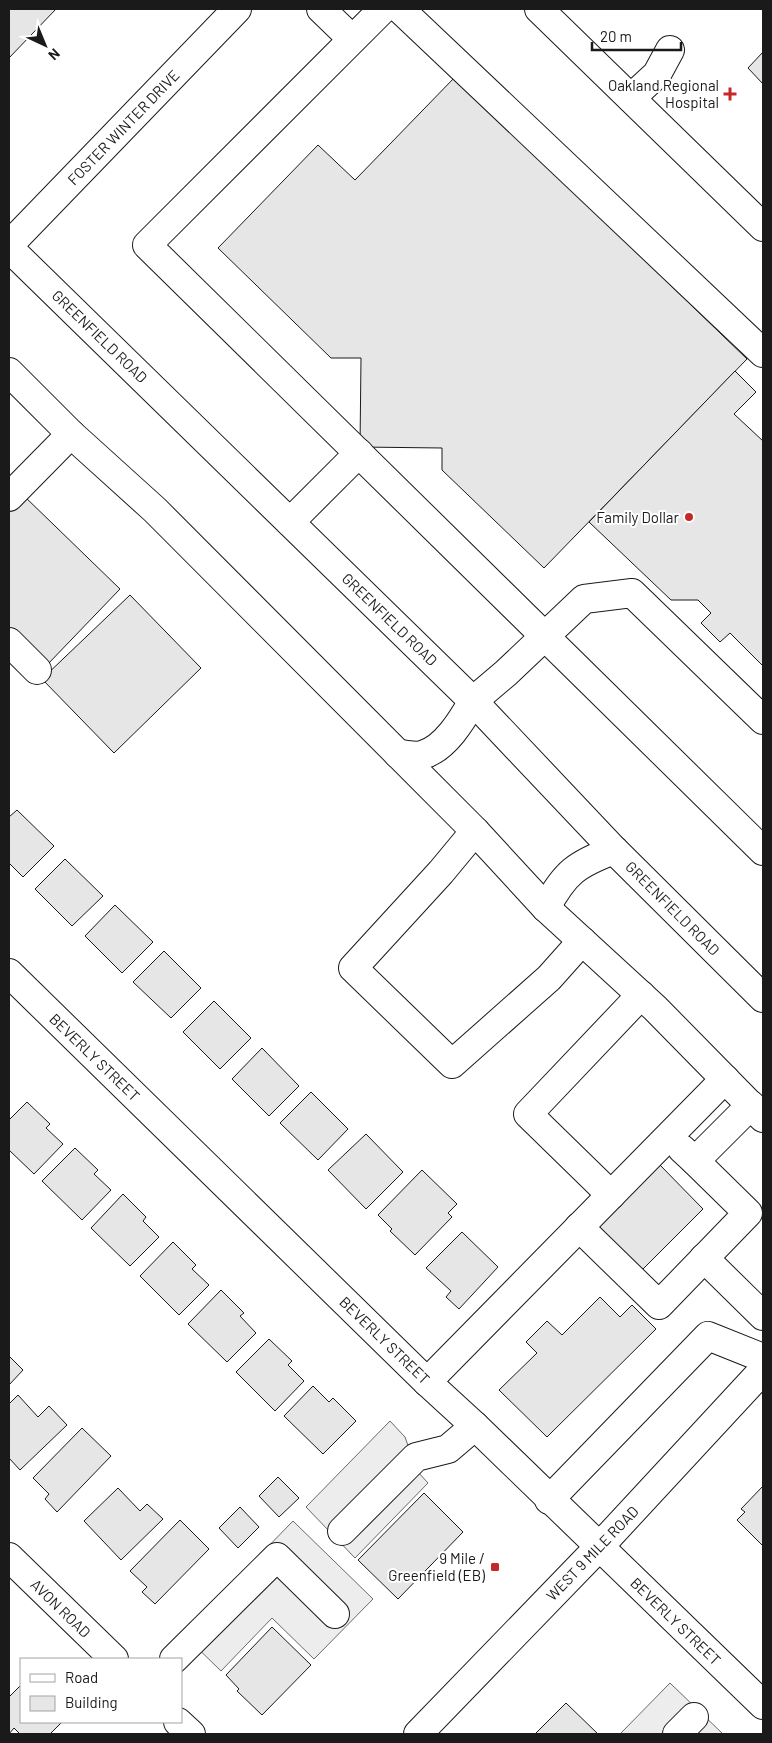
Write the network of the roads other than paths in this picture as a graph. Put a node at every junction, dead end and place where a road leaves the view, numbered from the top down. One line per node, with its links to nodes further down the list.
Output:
1 (237, 9): 10 (main road, FOSTER WINTER DRIVE)
2 (321, 9): 6 (main road)
3 (382, 9): 6 (main road)
4 (400, 9): 11 (main road)
5 (539, 9): 8 (main road)
6 (352, 39): 14 (main road)
7 (670, 50): 8 (main road)
8 (631, 98): 9 (main road)
9 (763, 227)
10 (9, 246): 16 (main road, GREENFIELD ROAD)
11 (763, 353)
12 (9, 372): 13 (main road)
13 (71, 434): 15 (main road); 22 (main road)
14 (359, 453): 16 (main road); 17 (main road)
15 (9, 497)
16 (290, 522): 20 (main road, GREENFIELD ROAD)
17 (544, 636): 20 (main road); 21 (main road); 25 (main road)
18 (9, 642): 19 (main road)
19 (37, 670)
20 (473, 701): 22 (main road); 24 (main road, GREENFIELD ROAD)
21 (763, 720)
22 (398, 754): 23 (main road)
23 (475, 831): 26 (main road); 27 (main road)
24 (614, 850): 26 (main road); 30 (main road, GREENFIELD ROAD)
25 (763, 851)
26 (546, 908): 27 (main road)
27 (582, 941): 29 (main road)
28 (9, 973): 40 (main road, BEVERLY STREET)
29 (641, 995): 31 (main road); 35 (main road)
30 (763, 998)
31 (725, 1079): 32 (main road); 33 (main road)
32 (757, 1111): 34 (main road)
33 (668, 1136): 34 (main road); 35 (main road)
34 (694, 1161): 37 (main road)
35 (611, 1195): 36 (main road)
36 (579, 1227): 37 (main road); 40 (main road)
37 (704, 1258): 38 (main road)
38 (763, 1316)
39 (763, 1358): 43 (main road)
40 (427, 1382): 42 (main road, BEVERLY STREET)
41 (759, 1383): 45 (main road, WEST 9 MILE ROAD)
42 (475, 1426): 43 (main road, BEVERLY STREET); 44 (main road)
43 (549, 1500): 45 (main road, BEVERLY STREET)
44 (342, 1531)
45 (599, 1547): 50 (main road, BEVERLY STREET); 53 (main road, WEST 9 MILE ROAD)
46 (9, 1557): 48 (main road, AVON ROAD)
47 (334, 1614): 49 (main road)
48 (113, 1658)
49 (175, 1658)
50 (760, 1696)
51 (179, 1723): 52 (main road)
52 (191, 1734)
53 (418, 1734)

